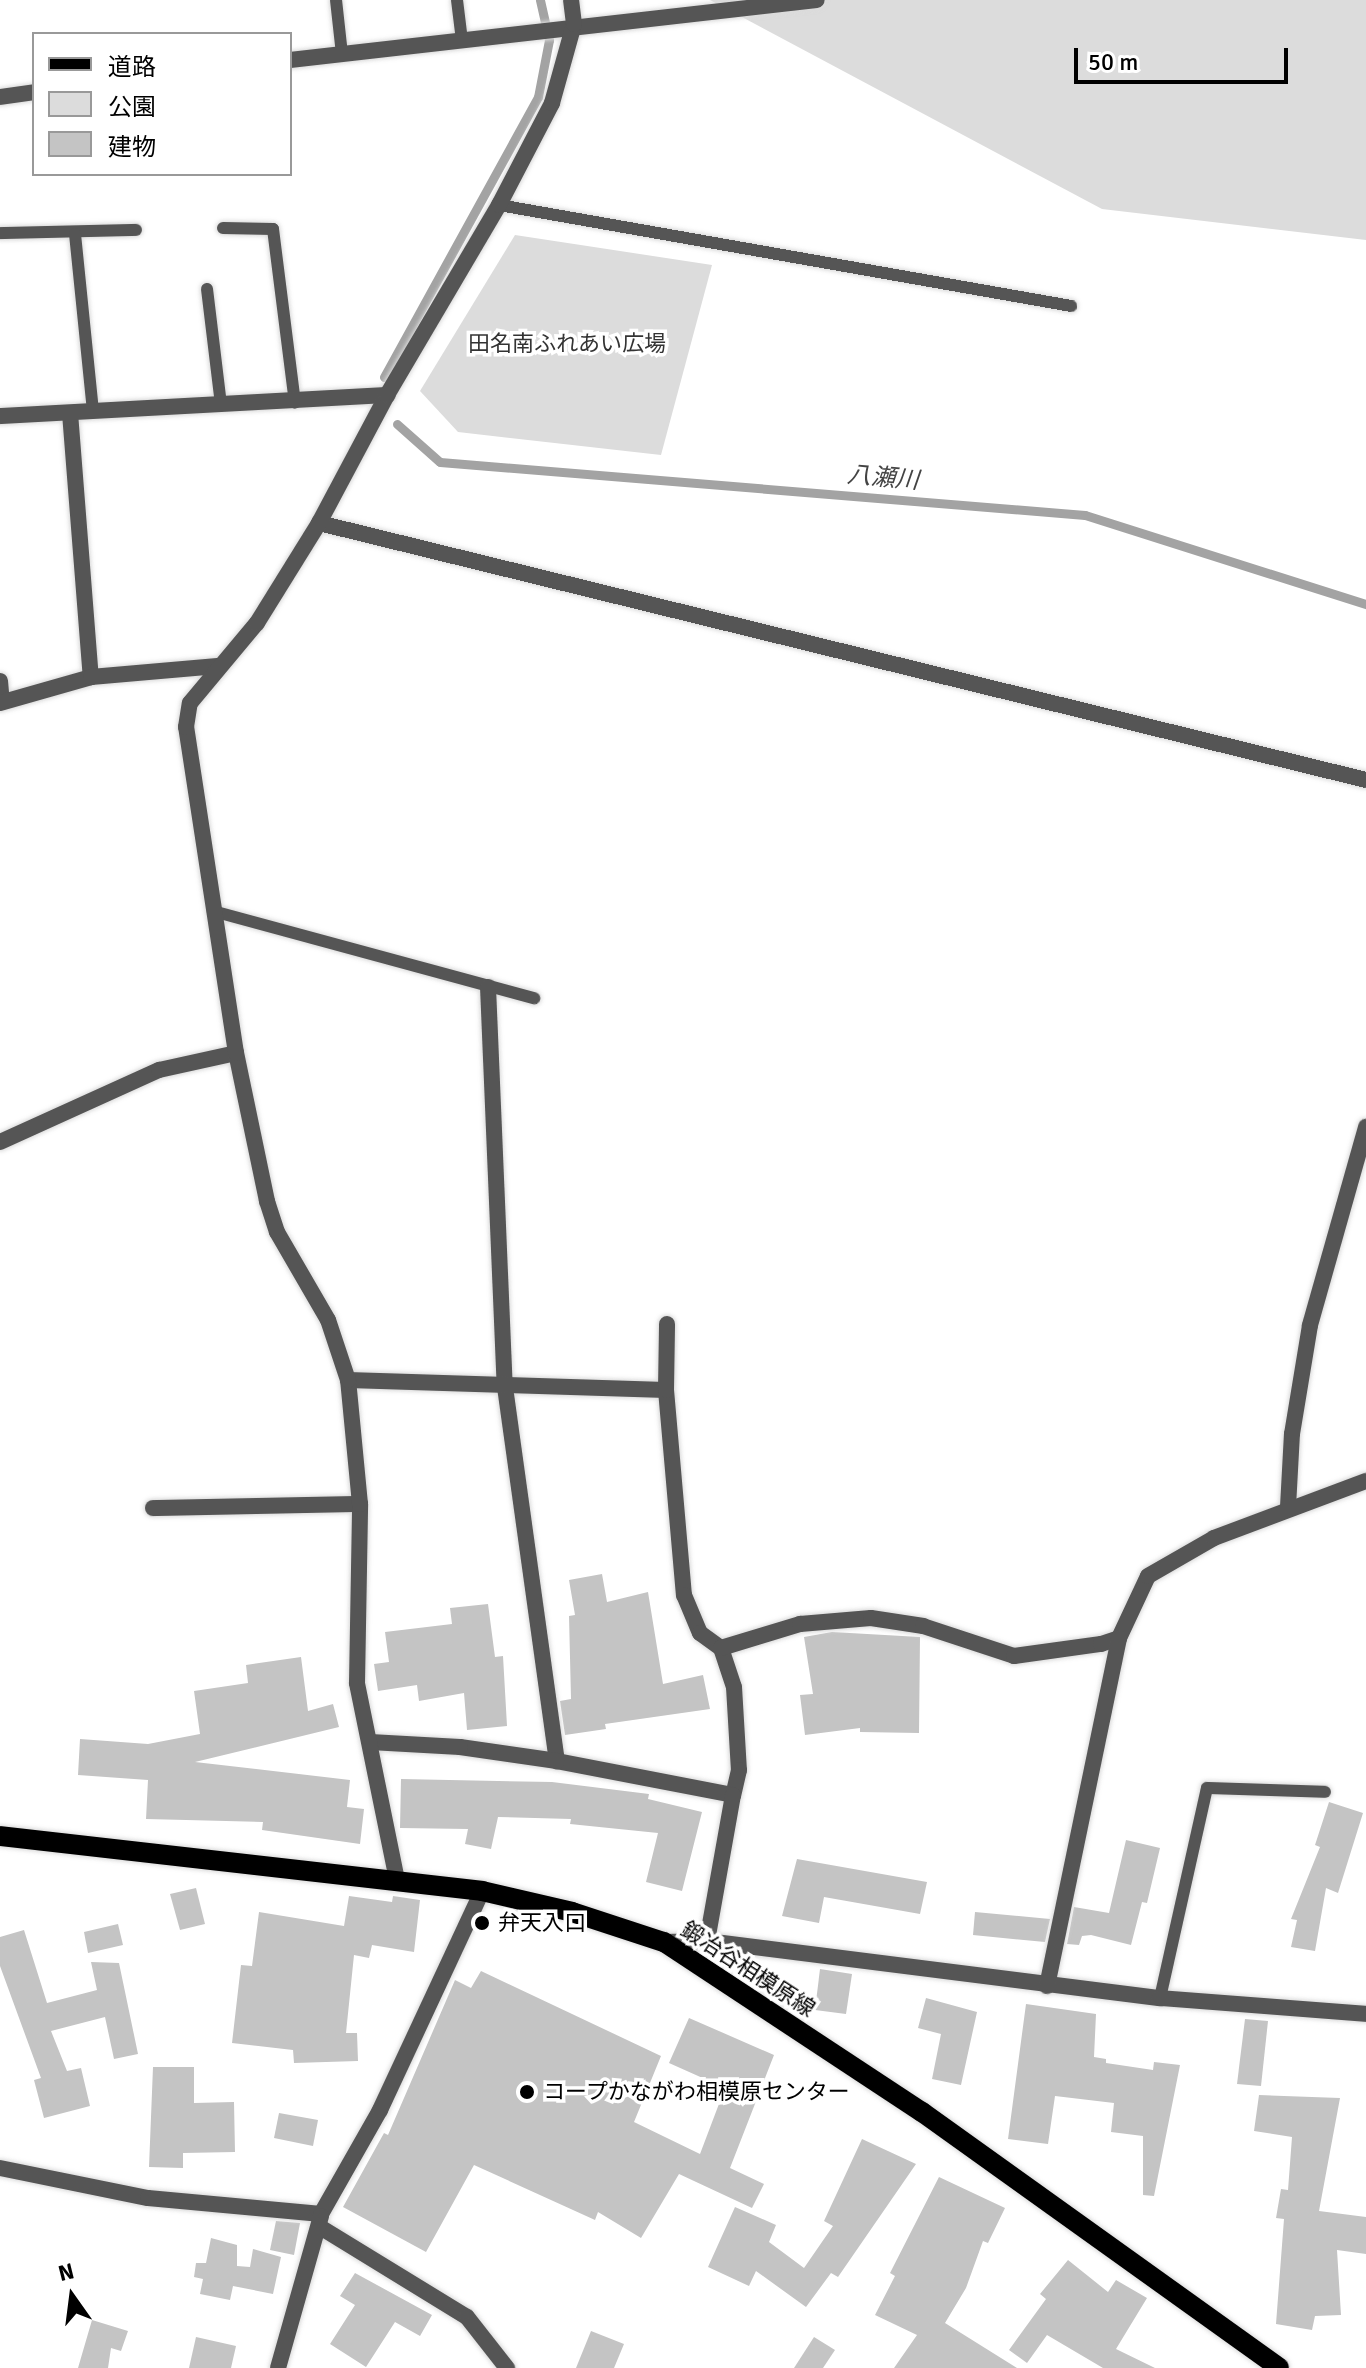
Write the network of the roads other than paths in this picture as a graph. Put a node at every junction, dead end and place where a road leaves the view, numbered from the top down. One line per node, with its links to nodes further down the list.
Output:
1 (336, 0): 7 (lane)
2 (457, 0): 6 (lane)
3 (571, 0): 5 (street)
4 (817, 0): 5 (street)
5 (570, 25): 6 (street); 11 (street)
6 (462, 39): 7 (street)
7 (342, 54): 8 (street)
8 (292, 60)
9 (32, 92): 10 (street)
10 (0, 97)
11 (499, 205): 17 (lane); 18 (street)
12 (223, 228): 19 (lane)
13 (136, 230): 15 (lane)
14 (0, 233): 15 (lane)
15 (75, 234): 21 (lane)
16 (207, 289): 20 (lane)
17 (1071, 306)
18 (387, 395): 19 (street); 24 (street)
19 (295, 403): 20 (street)
20 (221, 405): 21 (street)
21 (93, 412): 22 (street)
22 (70, 413): 23 (street); 26 (street)
23 (0, 416)
24 (319, 523): 25 (street); 29 (street)
25 (218, 666): 26 (street); 30 (street)
26 (91, 677): 28 (street)
27 (0, 681): 28 (street)
28 (1, 702)
29 (1366, 780)
30 (213, 911): 31 (lane); 33 (street)
31 (488, 987): 32 (lane); 38 (street)
32 (534, 998)
33 (236, 1053): 35 (street); 37 (street)
34 (1366, 1127): 42 (street)
35 (0, 1142)
36 (667, 1324): 39 (street)
37 (348, 1380): 38 (street); 41 (street)
38 (505, 1387): 39 (street); 47 (street)
39 (666, 1390): 45 (street)
40 (1366, 1481): 42 (street)
41 (360, 1504): 43 (street); 46 (street)
42 (1288, 1507): 44 (street)
43 (153, 1508)
44 (1119, 1638): 45 (street); 55 (street)
45 (721, 1648): 49 (street)
46 (370, 1742): 47 (street); 51 (street)
47 (557, 1761): 49 (street)
48 (1325, 1792): 56 (lane)
49 (733, 1795): 53 (street)
50 (0, 1836): 51 (main road, 鍛冶谷相模原線)
51 (397, 1880): 52 (main road, 鍛冶谷相模原線)
52 (482, 1891): 54 (main road, 鍛冶谷相模原線); 59 (street)
53 (707, 1941): 54 (street); 55 (street)
54 (664, 1942): 62 (main road, 鍛冶谷相模原線)
55 (1047, 1986): 56 (street)
56 (1160, 1998): 57 (street)
57 (1366, 2014)
58 (0, 2168): 59 (street)
59 (320, 2220): 60 (street); 61 (street)
60 (278, 2368)
61 (507, 2368)
62 (1279, 2368)

